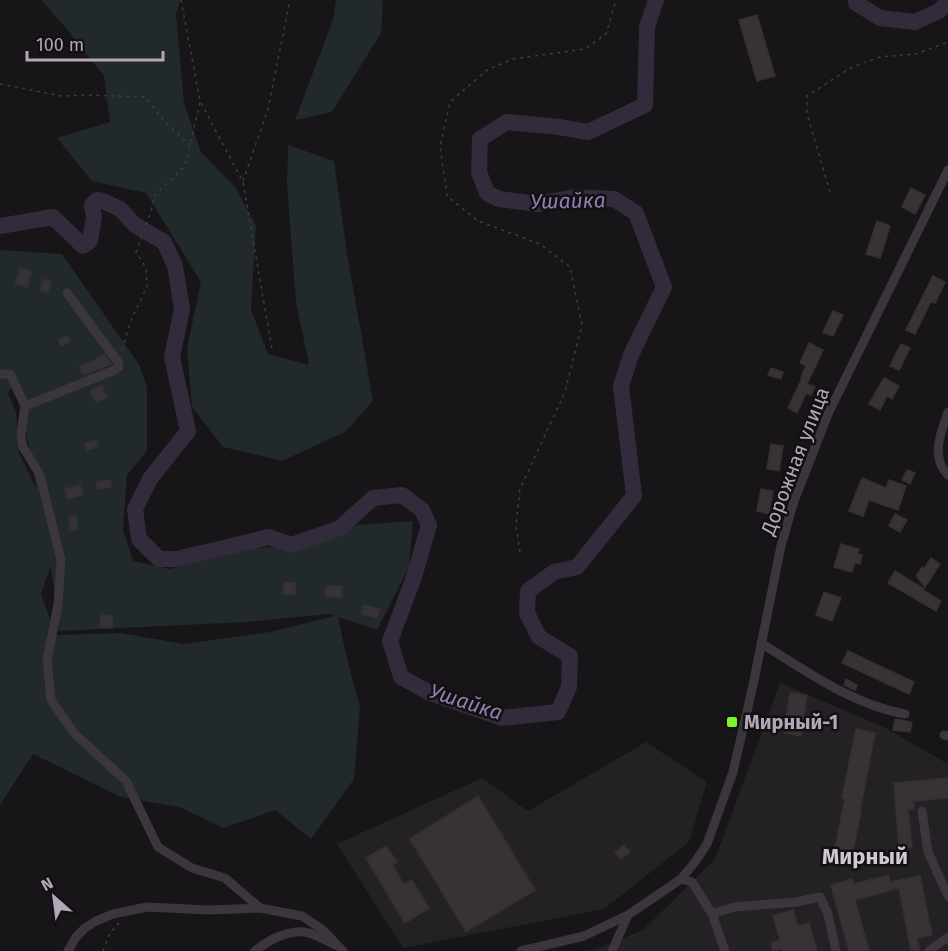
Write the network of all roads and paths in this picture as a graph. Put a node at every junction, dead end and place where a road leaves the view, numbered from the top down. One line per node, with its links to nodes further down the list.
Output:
1 (181, 0): 6 (path)
2 (290, 0): 9 (path)
3 (616, 0): 18 (path)
4 (948, 42): 10 (path)
5 (0, 84): 7 (path)
6 (200, 101): 7 (path); 9 (path)
7 (190, 145): 13 (path)
8 (948, 170): 19 (street, Дорожная улица)
9 (243, 182): 12 (path)
10 (830, 192)
11 (67, 293): 13 (street)
12 (272, 349)
13 (118, 362): 15 (street)
14 (0, 374): 15 (street)
15 (25, 406): 24 (street)
16 (948, 412): 17 (street)
17 (948, 475)
18 (520, 552)
19 (761, 643): 20 (street); 22 (street, Дорожная улица)
20 (906, 714)
21 (922, 810): 23 (street)
22 (681, 879): 26 (street); 27 (street, Дорожная улица)
23 (948, 896)
24 (260, 908): 25 (street); 30 (street)
25 (129, 911): 31 (street); 32 (path)
26 (712, 914): 36 (street); 37 (street)
27 (628, 915): 34 (street, Дорожная улица); 35 (street)
28 (948, 937): 29 (street)
29 (941, 948): 38 (street)
30 (342, 949): 33 (street)
31 (68, 951)
32 (103, 951)
33 (255, 951)
34 (521, 951)
35 (612, 951)
36 (725, 951)
37 (836, 951)
38 (929, 951)

